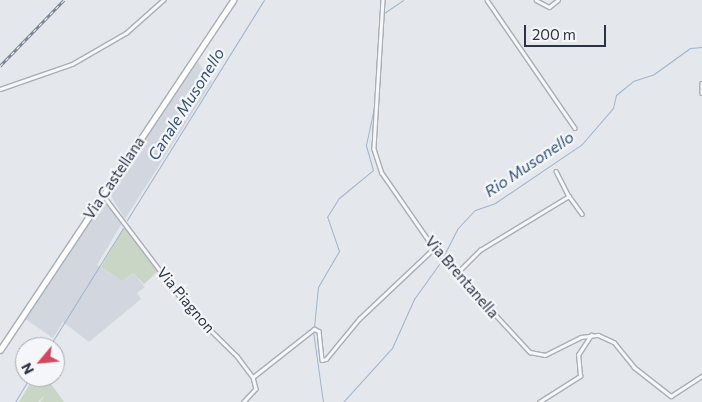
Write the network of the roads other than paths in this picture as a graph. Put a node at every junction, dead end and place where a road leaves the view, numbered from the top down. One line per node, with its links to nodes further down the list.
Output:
1 (163, 0): 8 (street)
2 (233, 0): 12 (main road, Via Castellana)
3 (383, 0): 15 (street, Via Brentanella)
4 (487, 0): 10 (street)
5 (536, 0): 6 (street)
6 (558, 0)
7 (702, 83): 9 (street)
8 (0, 89)
9 (702, 93)
10 (574, 128)
11 (556, 171): 13 (street)
12 (103, 195): 18 (main road, Via Castellana); 20 (street, Via Piagnon)
13 (569, 196): 14 (street); 16 (street)
14 (582, 214)
15 (434, 248): 16 (street, Via Brentanella); 20 (street)
16 (458, 274): 17 (street, Via Brentanella)
17 (591, 335): 19 (street); 22 (street)
18 (0, 350)
19 (702, 376)
20 (253, 377): 21 (street)
21 (244, 402)
22 (539, 402)

